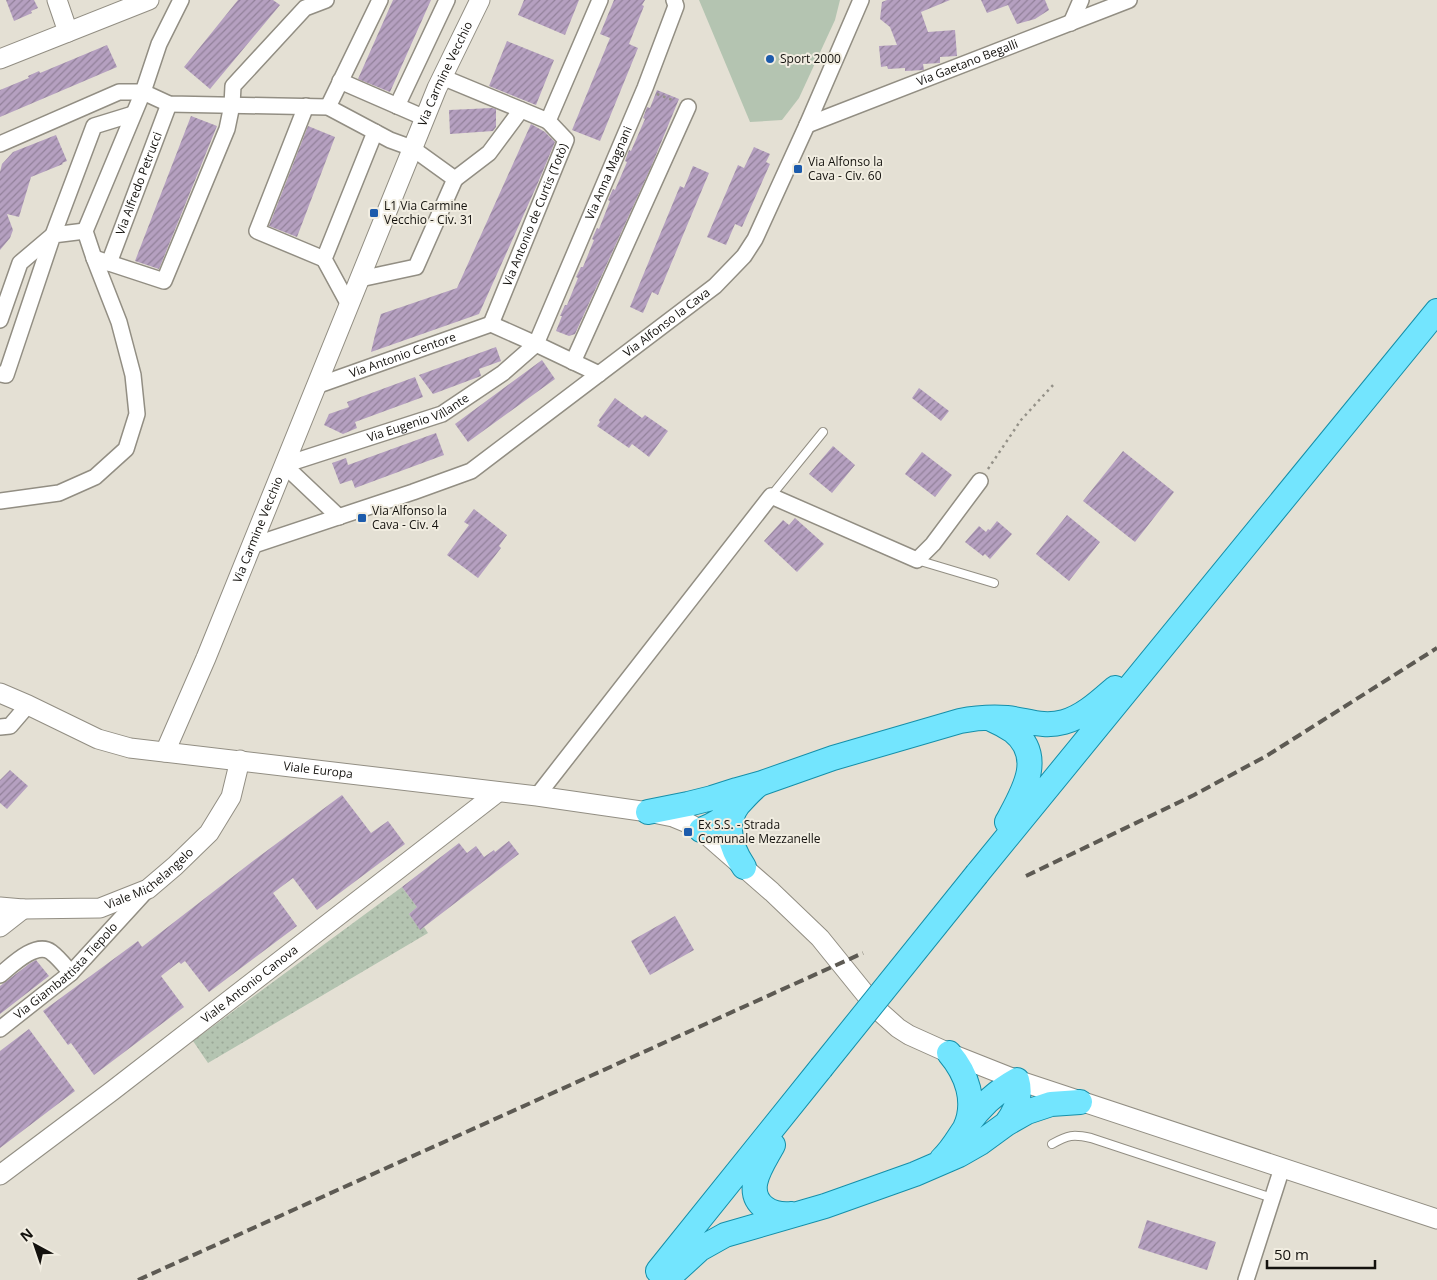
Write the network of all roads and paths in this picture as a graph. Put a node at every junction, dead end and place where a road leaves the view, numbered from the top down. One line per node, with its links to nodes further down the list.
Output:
1 (56, 0): 14 (street)
2 (149, 0): 14 (street)
3 (181, 0): 19 (street)
4 (326, 0): 21 (street)
5 (380, 0): 17 (street)
6 (447, 0): 23 (street)
7 (480, 0): 16 (street, Via Carmine Vecchio)
8 (600, 0): 29 (street)
9 (674, 0): 18 (street, Via Anna Magnani)
10 (860, 0): 30 (street, Via Alfonso la Cava)
11 (1081, 0): 13 (street)
12 (1129, 0): 13 (street, Via Gaetano Begalli)
13 (1070, 23): 30 (street, Via Gaetano Begalli)
14 (68, 32): 15 (street)
15 (3, 56)
16 (442, 77): 26 (street); 28 (street, Via Carmine Vecchio)
17 (340, 81): 23 (street); 24 (street)
18 (645, 88): 25 (path); 45 (street, Via Anna Magnani)
19 (143, 92): 20 (street); 27 (street); 32 (street)
20 (169, 104): 21 (street); 39 (street, Via Alfredo Petrucci)
21 (232, 105): 22 (street); 39 (street)
22 (306, 106): 24 (street); 38 (street)
23 (397, 106): 28 (street)
24 (328, 107): 31 (street)
25 (688, 107): 46 (street)
26 (521, 110): 29 (street); 34 (street)
27 (133, 114): 35 (street); 36 (street)
28 (425, 118): 33 (street, Via Carmine Vecchio)
29 (548, 121): 44 (street, Via Antonio de Curtis (Totò))
30 (807, 125): 48 (street, Via Alfonso la Cava)
31 (375, 132): 33 (street); 38 (street)
32 (0, 144)
33 (412, 148): 34 (street); 40 (street, Via Carmine Vecchio)
34 (455, 179): 40 (street)
35 (85, 231): 36 (street); 37 (street)
36 (53, 235): 43 (street); 47 (street)
37 (94, 258): 39 (street); 55 (street)
38 (324, 259): 41 (street)
39 (109, 263)
40 (360, 279): 41 (street, Via Carmine Vecchio)
41 (349, 305): 50 (street, Via Carmine Vecchio)
42 (1437, 310): 60 (main road)
43 (0, 320)
44 (490, 324): 45 (street); 50 (street, Via Antonio Centore)
45 (536, 344): 46 (street); 52 (street, Via Eugenio Villante)
46 (573, 362): 48 (street)
47 (0, 374)
48 (599, 374): 56 (street, Via Alfonso la Cava)
49 (1054, 384): 53 (path)
50 (316, 386): 52 (street, Via Carmine Vecchio)
51 (823, 432): 54 (lane)
52 (284, 465): 56 (street); 57 (street, Via Carmine Vecchio)
53 (980, 481): 58 (street)
54 (771, 496): 58 (street); 68 (street)
55 (0, 502)
56 (339, 517): 57 (street, Via Alfonso la Cava)
57 (251, 546): 65 (street, Via Carmine Vecchio)
58 (918, 560): 59 (lane)
59 (994, 583)
60 (1187, 617): 63 (main road); 73 (main road)
61 (0, 693): 62 (street, Viale Europa)
62 (28, 705): 64 (street); 65 (street, Viale Europa)
63 (991, 719): 69 (main road); 73 (main road)
64 (0, 727)
65 (165, 752): 66 (street, Viale Europa)
66 (240, 760): 67 (street, Viale Europa); 74 (street, Viale Michelangelo)
67 (498, 792): 68 (street, Viale Europa); 90 (street, Viale Antonio Canova)
68 (537, 796): 70 (street, Viale Europa)
69 (731, 799): 70 (main road); 71 (main road); 72 (main road)
70 (648, 812): 71 (street, Viale Europa)
71 (701, 830): 72 (street, Viale Europa)
72 (744, 867): 81 (street, Viale Europa)
73 (982, 868): 83 (main road, bridge)
74 (148, 889): 76 (street, Viale Michelangelo); 78 (street, Via Giambattista Tiepolo)
75 (0, 907): 76 (street, Viale Michelangelo)
76 (23, 909): 77 (street)
77 (0, 927)
78 (71, 973): 79 (street); 80 (street, Via Giambattista Tiepolo)
79 (0, 975)
80 (0, 1029)
81 (949, 1053): 82 (street, Viale Europa); 86 (main road)
82 (1018, 1080): 84 (street, Viale Europa); 85 (main road); 86 (main road)
83 (803, 1090): 92 (main road); 94 (main road)
84 (1080, 1102): 85 (main road); 89 (street, Viale Europa)
85 (1006, 1124): 88 (main road)
86 (963, 1131): 88 (main road)
87 (1052, 1144): 91 (lane)
88 (938, 1164): 92 (main road)
89 (1282, 1168): 91 (street); 93 (street, Viale Europa)
90 (0, 1175)
91 (1272, 1198): 96 (street)
92 (798, 1214): 95 (main road)
93 (1437, 1219)
94 (651, 1280)
95 (666, 1280)
96 (1246, 1280)

